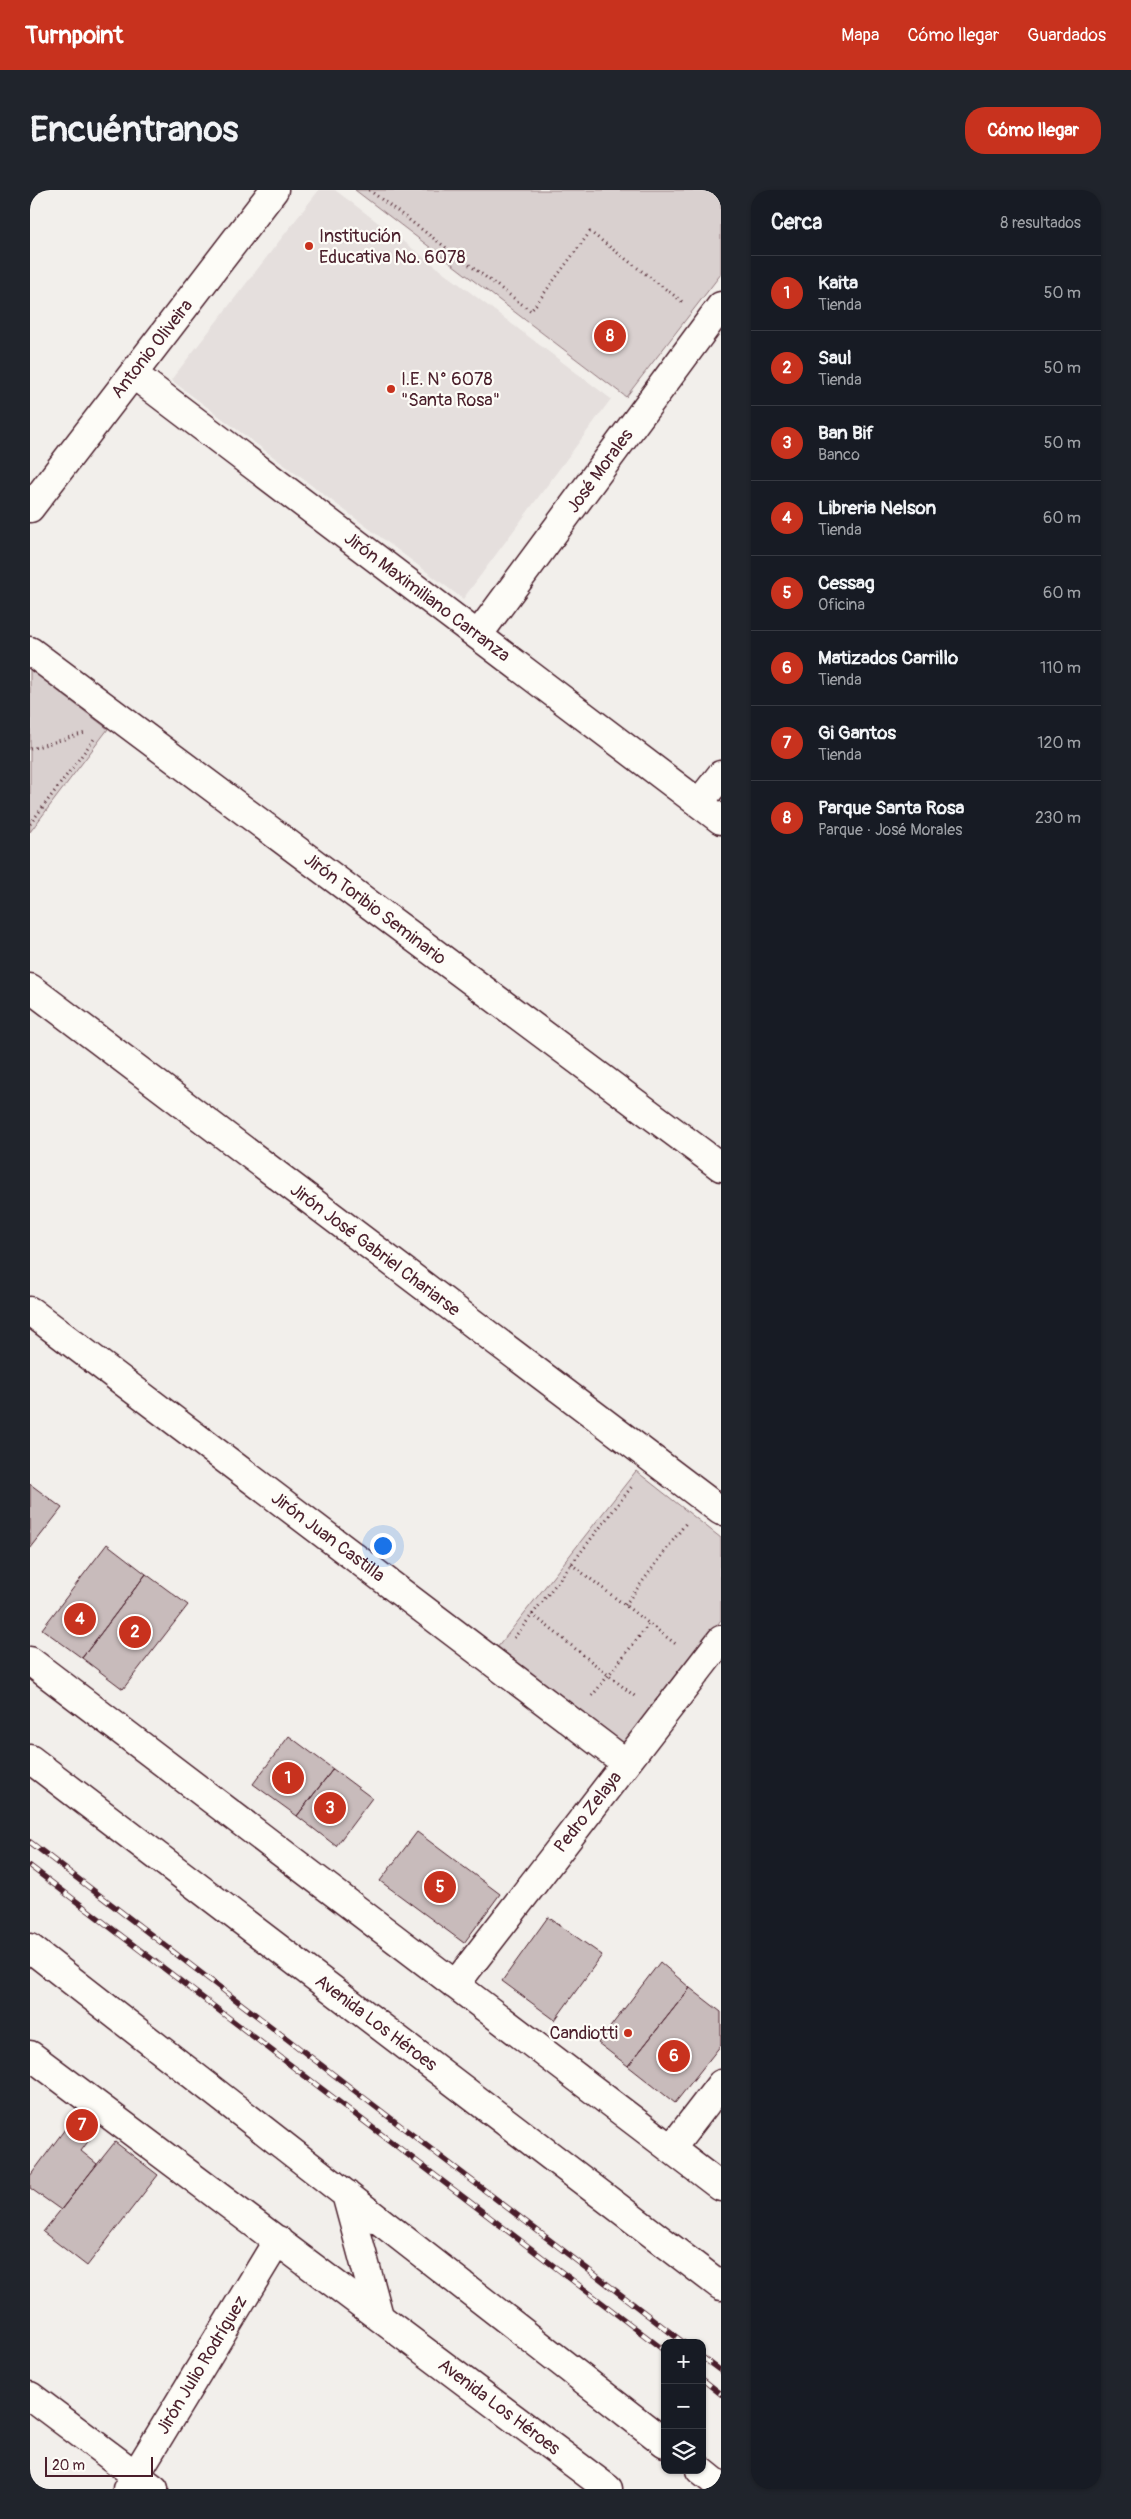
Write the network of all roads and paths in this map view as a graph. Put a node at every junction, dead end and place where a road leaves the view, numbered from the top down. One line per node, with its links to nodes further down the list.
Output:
1 (274, 190): 5 (street, Antonio Oliveira)
2 (369, 190): 4 (path)
3 (721, 306): 7 (street, José Morales)
4 (690, 308)
5 (133, 374): 6 (street, Antonio Oliveira); 7 (street, Jirón Maximiliano Carranza)
6 (30, 508)
7 (478, 635): 12 (street, Jirón Maximiliano Carranza)
8 (30, 651): 9 (street, Jirón Toribio Seminario)
9 (108, 721): 10 (path); 13 (path); 17 (street, Jirón Toribio Seminario)
10 (30, 749)
11 (721, 774): 12 (street)
12 (699, 803): 14 (street, Jirón Maximiliano Carranza)
13 (32, 819): 15 (path)
14 (721, 820)
15 (30, 824)
16 (30, 988): 20 (street, Jirón José Gabriel Chariarse)
17 (721, 1168)
18 (30, 1311): 34 (street, Jirón Juan Castilla)
19 (638, 1478): 22 (path)
20 (721, 1511)
21 (690, 1517): 23 (path)
22 (571, 1564): 23 (path); 24 (path)
23 (625, 1605): 25 (path)
24 (532, 1614): 27 (path); 30 (path)
25 (649, 1624): 28 (path); 30 (path)
26 (721, 1640): 34 (street, Pedro Zelaya)
27 (510, 1643)
28 (678, 1646)
29 (30, 1661): 36 (street)
30 (608, 1675): 31 (path); 32 (path)
31 (587, 1703)
32 (645, 1704)
33 (30, 1760): 43 (street, Avenida Los Héroes)
34 (626, 1763): 36 (street, Pedro Zelaya)
35 (30, 1948): 41 (street)
36 (455, 1985): 39 (street)
37 (30, 2056): 42 (street, Avenida Los Héroes)
38 (721, 2084): 39 (street)
39 (671, 2149): 40 (street)
40 (721, 2187)
41 (346, 2194): 44 (street); 46 (street)
42 (278, 2240): 44 (street, Avenida Los Héroes); 48 (street, Jirón Julio Rodríguez)
43 (721, 2286)
44 (379, 2316): 50 (street, Avenida Los Héroes)
45 (30, 2396): 48 (street)
46 (661, 2440)
47 (705, 2474): 49 (street)
48 (139, 2484)
49 (721, 2487)
50 (608, 2489)

